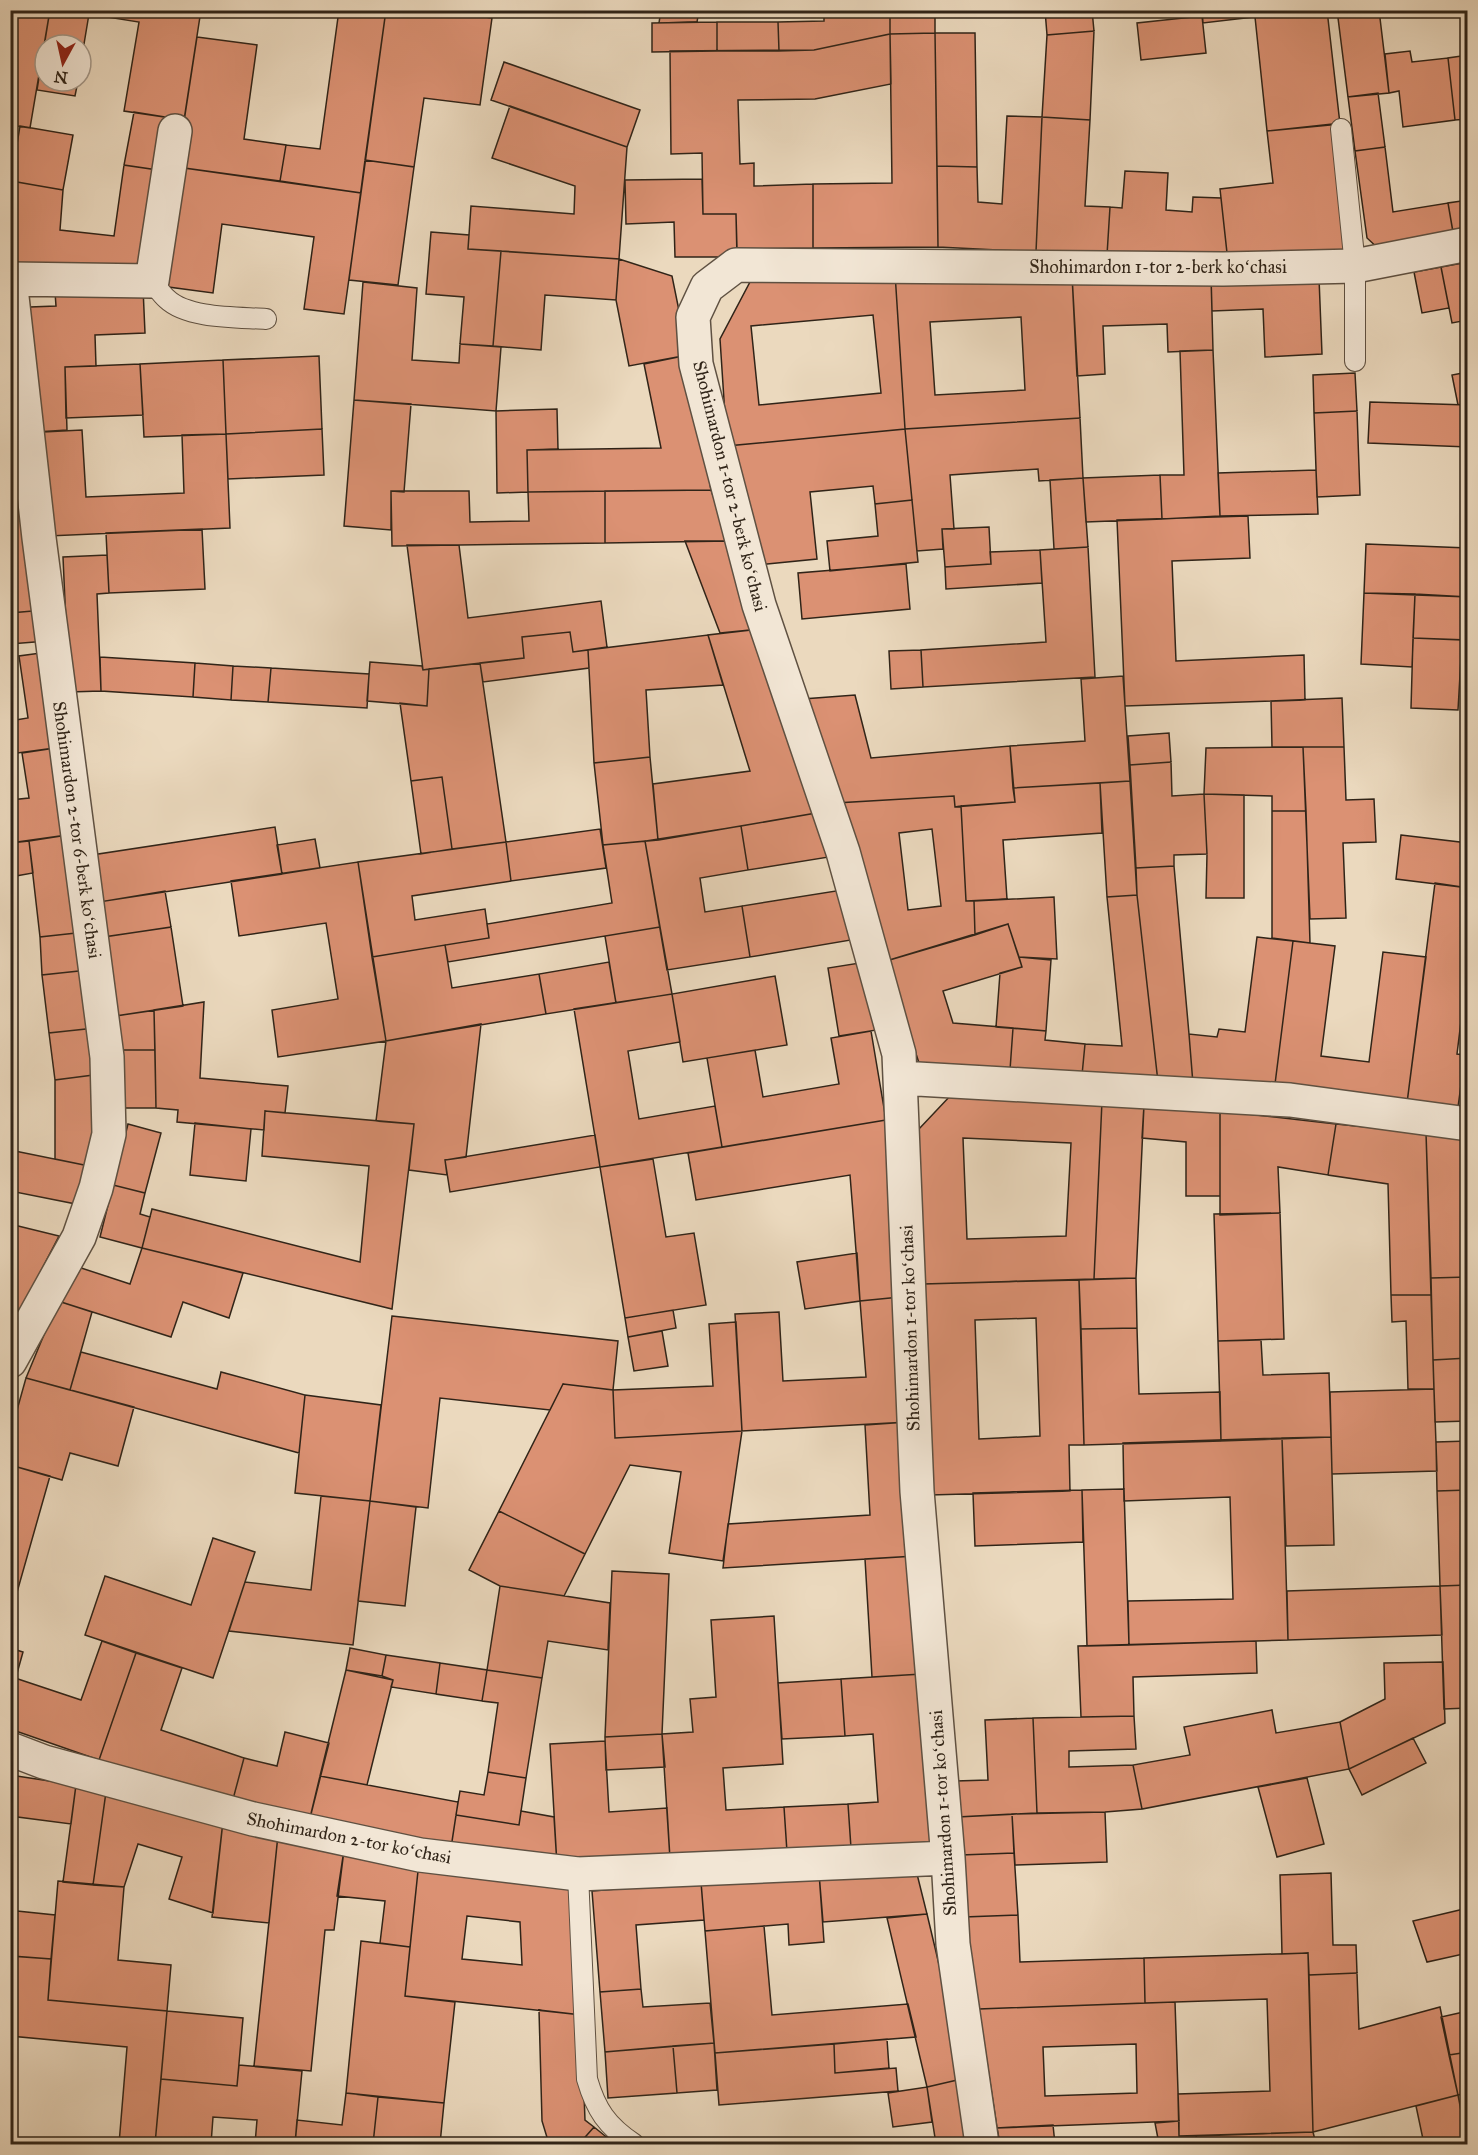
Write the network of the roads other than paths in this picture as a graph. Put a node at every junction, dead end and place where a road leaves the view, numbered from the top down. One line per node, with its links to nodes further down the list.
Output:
1 (1341, 129): 4 (lane)
2 (175, 131): 6 (street)
3 (1467, 244): 4 (street, Shohimardon 1-tor 2-berk koʻchasi)
4 (1355, 266): 8 (lane); 9 (street, Shohimardon 1-tor 2-berk koʻchasi)
5 (11, 279): 6 (street); 11 (street, Shohimardon 2-tor 6-berk koʻchasi)
6 (152, 281): 7 (lane)
7 (266, 319)
8 (1355, 361)
9 (900, 1078): 10 (street); 13 (street, Shohimardon 1-tor koʻchasi)
10 (1467, 1124)
11 (10, 1361)
12 (10, 1749): 14 (street, Shohimardon 2-tor koʻchasi)
13 (948, 1858): 14 (street, Shohimardon 2-tor koʻchasi); 16 (street, Shohimardon 1-tor koʻchasi)
14 (578, 1874): 15 (lane)
15 (633, 2145)
16 (982, 2145)

